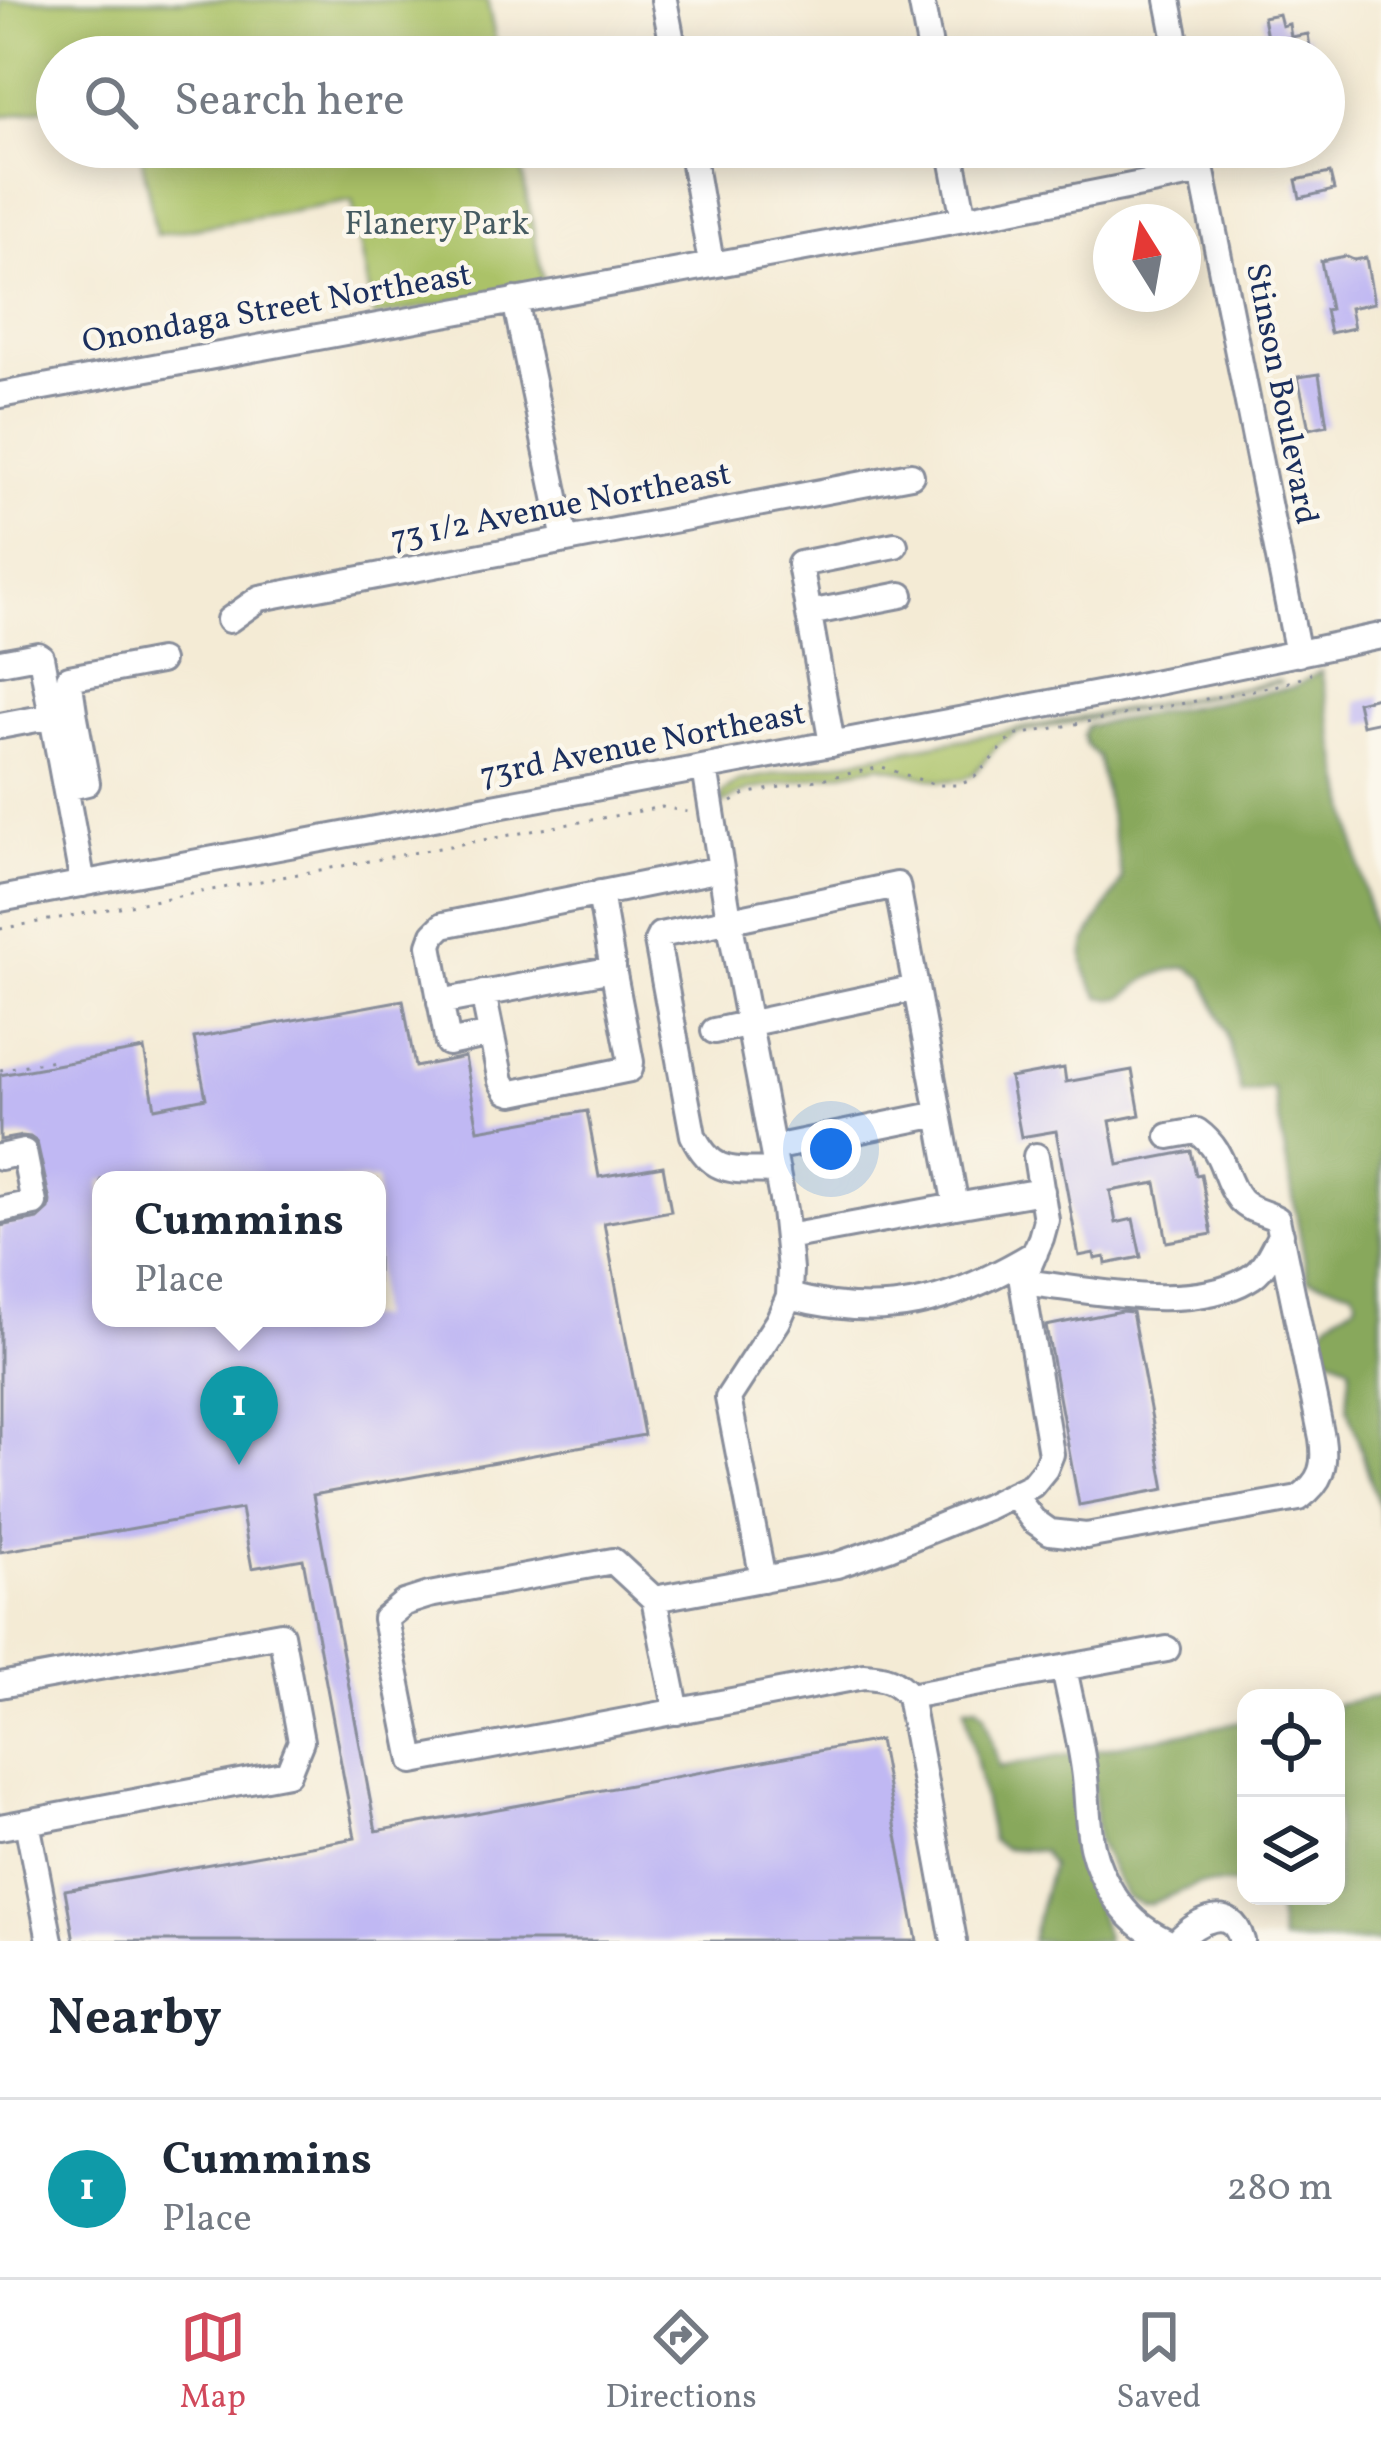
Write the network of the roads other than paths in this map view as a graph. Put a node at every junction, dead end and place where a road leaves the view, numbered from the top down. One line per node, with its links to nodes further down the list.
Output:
1 (664, 0): 4 (street)
2 (921, 0): 5 (street)
3 (1168, 0): 6 (street)
4 (670, 36)
5 (928, 36)
6 (1175, 36)
7 (695, 168): 12 (street)
8 (954, 168): 11 (street)
9 (1165, 168): 11 (street, Onondaga Street Northeast)
10 (1202, 168): 22 (street, Stinson Boulevard)
11 (964, 219): 12 (street, Onondaga Street Northeast)
12 (711, 263): 13 (street, Onondaga Street Northeast)
13 (515, 300): 14 (street, Onondaga Street Northeast); 16 (street)
14 (0, 395)
15 (911, 475): 16 (street, 73 1/2 Avenue Northeast)
16 (565, 540): 20 (street, 73 1/2 Avenue Northeast)
17 (896, 545): 19 (street)
18 (902, 595): 19 (street)
19 (809, 613): 27 (street)
20 (230, 620)
21 (1381, 636): 22 (street, 73rd Avenue Northeast)
22 (1298, 654): 27 (street, 73rd Avenue Northeast)
23 (160, 661): 25 (street)
24 (0, 662): 25 (street)
25 (63, 714): 26 (street); 30 (street)
26 (0, 726)
27 (832, 745): 28 (street, 73rd Avenue Northeast)
28 (705, 768): 29 (street); 30 (street, 73rd Avenue Northeast)
29 (721, 869): 31 (street); 33 (street)
30 (83, 884): 32 (street, 73rd Avenue Northeast)
31 (600, 893): 34 (street); 37 (street)
32 (0, 899)
33 (729, 919): 35 (street); 38 (street); 45 (street)
34 (614, 969): 36 (street); 40 (street)
35 (916, 988): 38 (street); 41 (street)
36 (484, 993): 37 (street); 40 (street)
37 (440, 1002): 40 (street)
38 (748, 1023): 39 (street); 45 (street)
39 (714, 1030)
40 (491, 1034)
41 (939, 1114): 45 (street); 47 (street)
42 (1168, 1136): 49 (street)
43 (0, 1156): 48 (street)
44 (1036, 1156): 46 (street)
45 (775, 1160): 50 (street)
46 (1042, 1191): 47 (street); 51 (street)
47 (956, 1206): 50 (street)
48 (0, 1210)
49 (1282, 1234): 52 (street); 54 (street)
50 (787, 1237): 53 (street)
51 (1035, 1253): 52 (street); 53 (street)
52 (1022, 1282): 54 (street)
53 (789, 1296): 55 (street)
54 (1013, 1494): 55 (street)
55 (763, 1579): 56 (street)
56 (654, 1599): 61 (street); 61 (street)
57 (1167, 1649): 58 (street)
58 (1064, 1668): 60 (street); 66 (street)
59 (0, 1685): 62 (street)
60 (909, 1696): 61 (street); 65 (street)
61 (677, 1712)
62 (27, 1822): 63 (street); 64 (street)
63 (0, 1827)
64 (50, 1941)
65 (954, 1941)
66 (1166, 1941)
67 (1178, 1941): 68 (street)
68 (1242, 1941)

